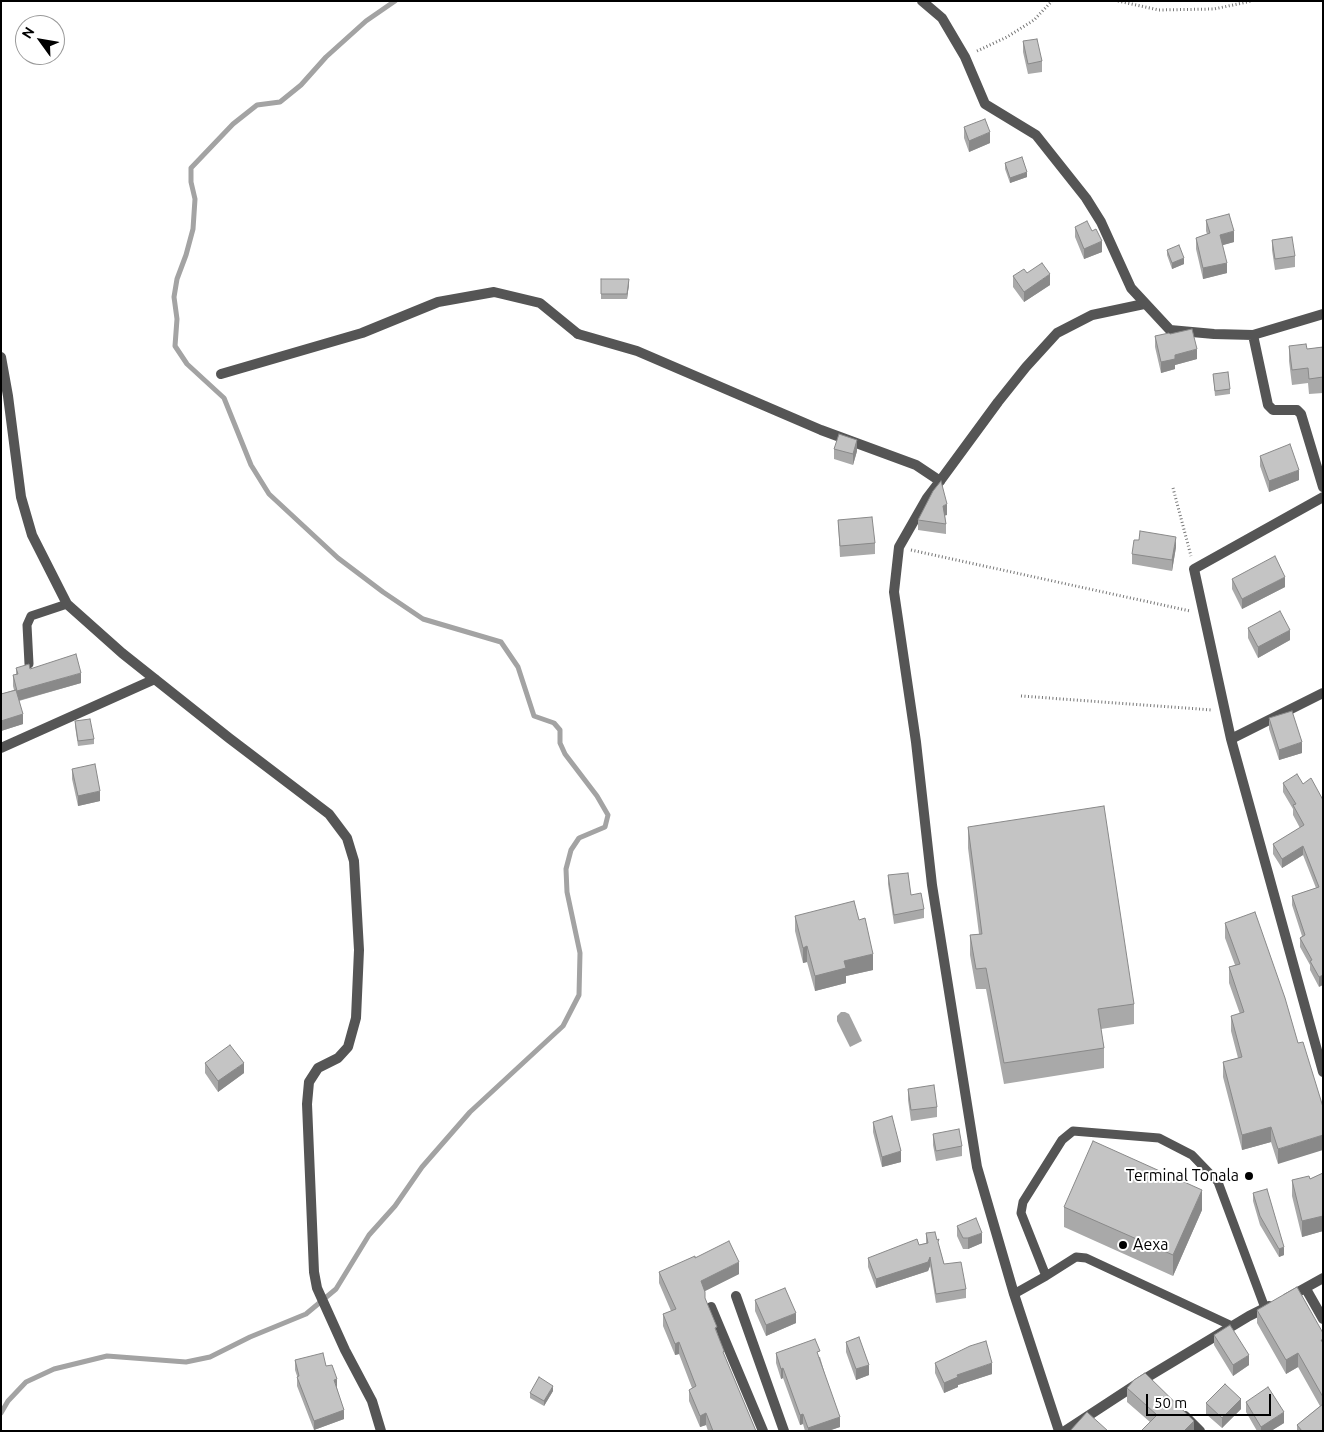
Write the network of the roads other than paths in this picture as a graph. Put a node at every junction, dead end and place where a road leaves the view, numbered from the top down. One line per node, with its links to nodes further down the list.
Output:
1 (922, 1): 2 (street)
2 (1144, 304): 4 (street); 7 (street)
3 (1323, 314): 4 (street)
4 (1253, 335): 8 (street)
5 (1, 357): 10 (street)
6 (221, 374): 7 (street)
7 (940, 481): 20 (street)
8 (1323, 488)
9 (1323, 497): 14 (street)
10 (67, 604): 11 (lane); 12 (street)
11 (29, 664)
12 (154, 679): 15 (street); 27 (street)
13 (1323, 694): 14 (street)
14 (1231, 739): 16 (street)
15 (1, 748)
16 (1323, 1072)
17 (1046, 1276): 20 (lane); 23 (lane); 25 (lane)
18 (1323, 1278): 19 (street)
19 (1306, 1289): 23 (street); 24 (street)
20 (1014, 1294): 30 (street)
21 (736, 1296): 29 (street)
22 (711, 1307): 28 (street)
23 (1265, 1308): 25 (street)
24 (1323, 1319)
25 (1232, 1326): 31 (street)
26 (1180, 1411): 32 (street)
27 (381, 1431)
28 (763, 1431)
29 (784, 1431)
30 (1059, 1431)
31 (1065, 1431)
32 (1200, 1431)

